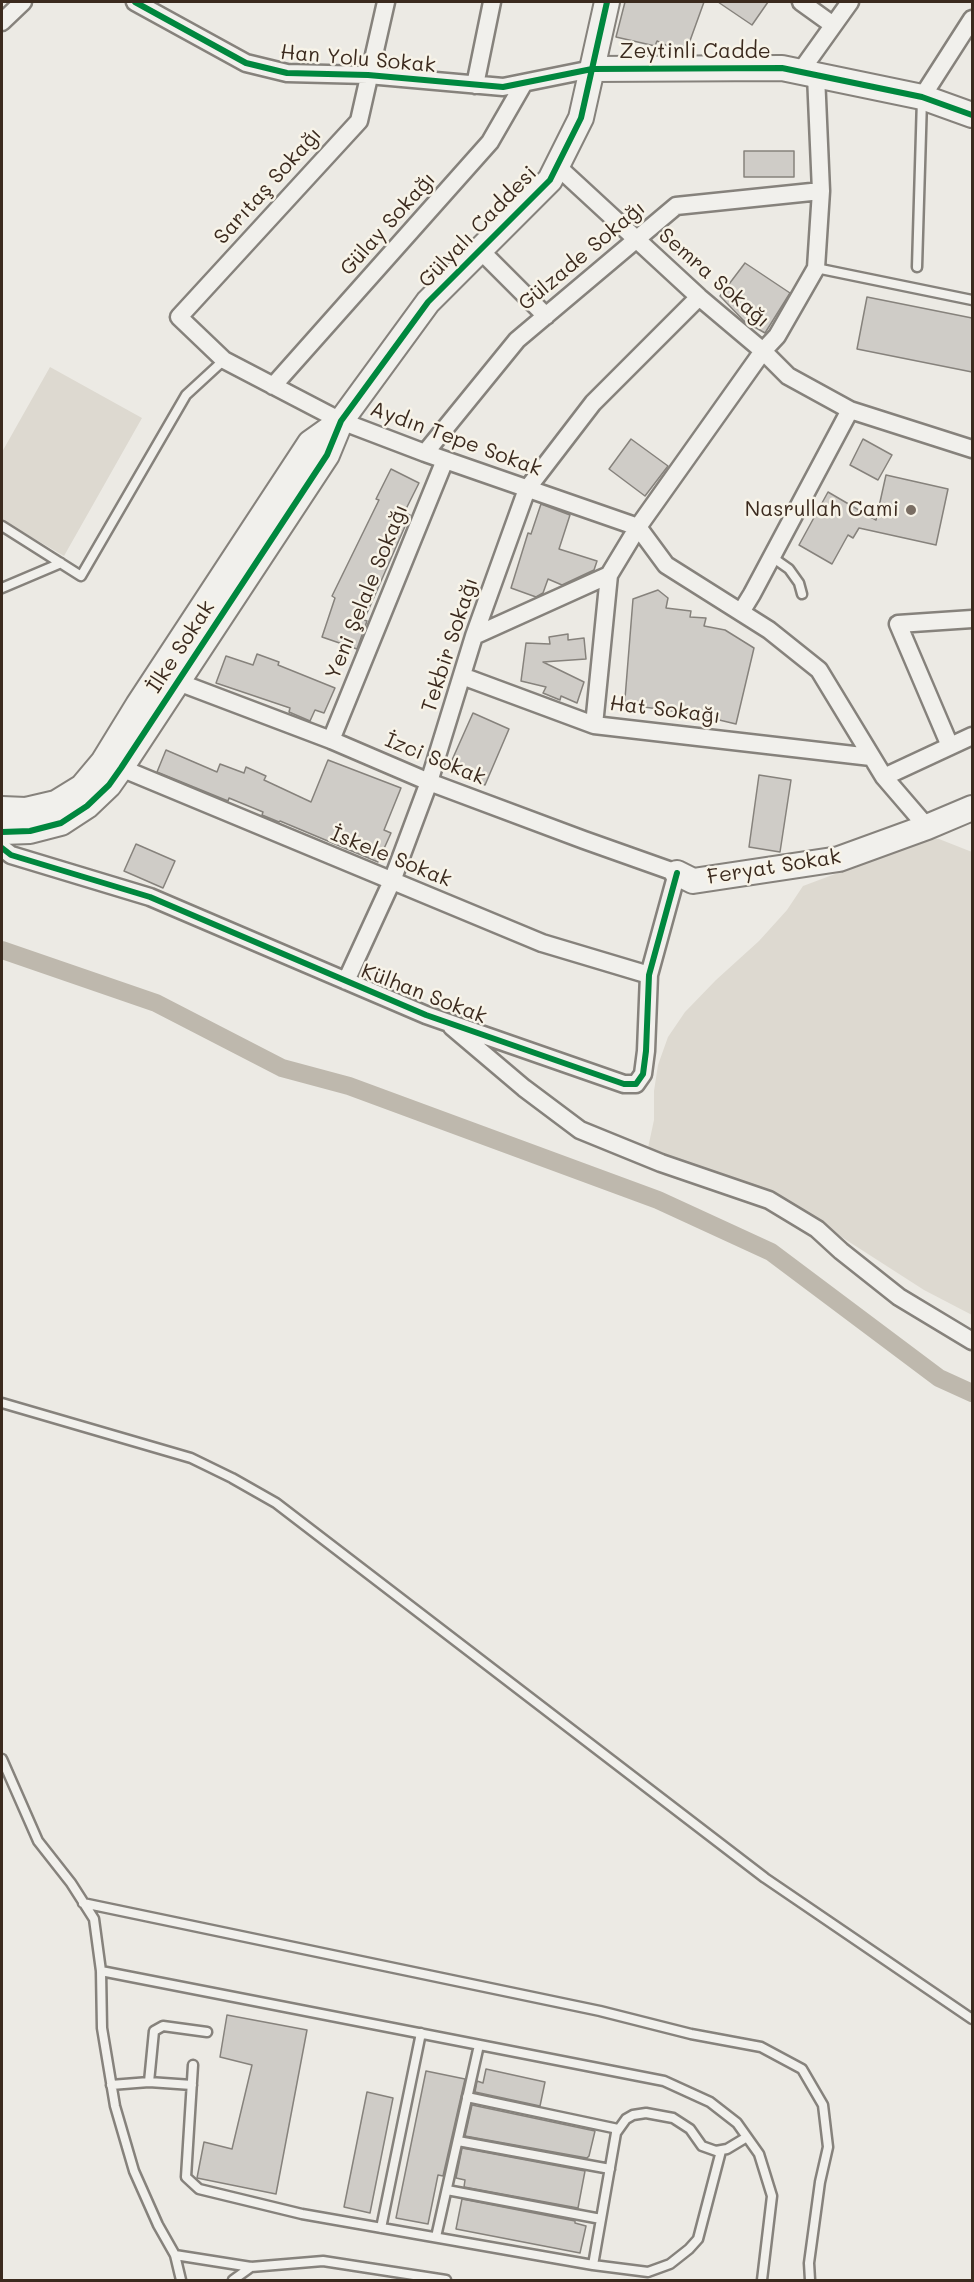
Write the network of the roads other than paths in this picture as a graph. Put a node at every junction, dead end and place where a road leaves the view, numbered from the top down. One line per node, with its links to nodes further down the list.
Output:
1 (23, 2): 9 (street)
2 (135, 2): 13 (street, Han Yolu Sokak)
3 (386, 2): 13 (street, Sarıtaş Sokağı)
4 (492, 2): 15 (street)
5 (607, 2): 11 (street, Gülyalı Caddesi)
6 (801, 2): 10 (street)
7 (850, 2): 10 (street)
8 (972, 19): 16 (street)
9 (2, 22)
10 (833, 25): 12 (street)
11 (592, 69): 12 (street, Zeytinli Cadde); 14 (street, Han Yolu Sokak); 18 (street, Gülyalı Caddesi)
12 (808, 73): 16 (street, Zeytinli Cadde); 19 (street)
13 (368, 75): 15 (street, Han Yolu Sokak); 27 (street, Sarıtaş Sokağı)
14 (524, 83): 15 (street, Han Yolu Sokak); 30 (street, Gülay Sokağı)
15 (475, 85)
16 (922, 96): 17 (street, Zeytinli Cadde); 22 (lane)
17 (972, 115)
18 (557, 166): 20 (street, Semra Sokağı); 21 (street, Gülyalı Caddesi)
19 (821, 191): 20 (street, Gülzade Sokağı); 23 (street)
20 (637, 240): 24 (street, Semra Sokağı); 26 (street, Gülzade Sokağı)
21 (480, 250): 26 (street); 32 (street, Gülyalı Caddesi)
22 (917, 267)
23 (816, 268): 25 (lane); 28 (street)
24 (699, 297): 28 (street, Semra Sokağı); 36 (street, Tekbir Sokağı)
25 (972, 300)
26 (546, 316): 34 (street, Gülzade Sokağı)
27 (179, 317): 29 (street, Aydın Tepe Sokak)
28 (763, 351): 31 (street, Semra Sokağı); 38 (street)
29 (224, 360): 30 (street, Aydın Tepe Sokak); 40 (lane)
30 (273, 386): 32 (street, Aydın Tepe Sokak)
31 (850, 410): 33 (street, Semra Sokağı); 39 (street)
32 (341, 421): 34 (street, Aydın Tepe Sokak); 48 (street, İlke Sokak)
33 (972, 449)
34 (425, 453): 35 (street, Aydın Tepe Sokak)
35 (445, 460): 36 (street, Aydın Tepe Sokak); 51 (street, Yeni Şelale Sokağı)
36 (527, 489): 38 (street, Aydın Tepe Sokak); 46 (street, Tekbir Sokağı)
37 (2, 526): 40 (lane)
38 (638, 527): 41 (street); 44 (street)
39 (772, 557): 43 (lane); 44 (street)
40 (61, 563): 42 (lane)
41 (609, 574): 46 (street); 49 (street)
42 (2, 588)
43 (802, 594)
44 (741, 612): 53 (street)
45 (972, 620): 52 (street)
46 (474, 636): 47 (street, Tekbir Sokağı)
47 (462, 676): 49 (street, Hat Sokağı); 56 (street, Tekbir Sokağı)
48 (169, 677): 51 (street, İzci Sokak); 54 (street, İlke Sokak); 58 (street, İlke Sokak)
49 (594, 725): 53 (street, Hat Sokağı)
50 (972, 736): 52 (street)
51 (331, 740): 56 (street, İzci Sokak)
52 (950, 746): 55 (street)
53 (871, 757): 55 (street)
54 (121, 768): 60 (street, İlke Sokak); 63 (street, İskele Sokak)
55 (884, 777): 59 (street)
56 (429, 782): 62 (street, İzci Sokak); 63 (street, Tekbir Sokağı)
57 (972, 808): 59 (street, Feryat Sokak)
58 (2, 809)
59 (927, 827): 62 (street, Feryat Sokak)
60 (2, 832)
61 (2, 848): 65 (street, Külhan Sokak)
62 (677, 873): 64 (street, Külhan Sokak)
63 (392, 881): 64 (street, İskele Sokak); 65 (street, Tekbir Sokağı)
64 (649, 975): 66 (street, Külhan Sokak)
65 (346, 981): 66 (street, Külhan Sokak)
66 (444, 1021): 67 (street)
67 (972, 1341)
68 (2, 1402): 72 (lane)
69 (2, 1759): 70 (lane)
70 (83, 1903): 71 (lane); 97 (lane)
71 (101, 1971): 74 (lane); 78 (lane)
72 (972, 2019)
73 (207, 2032): 77 (lane)
74 (421, 2033): 75 (lane); 88 (lane)
75 (479, 2044): 80 (lane); 82 (lane)
76 (193, 2065): 79 (lane)
77 (149, 2082): 78 (lane); 79 (lane)
78 (111, 2085): 90 (lane)
79 (192, 2085): 88 (lane)
80 (467, 2097): 81 (lane); 83 (lane)
81 (618, 2129): 84 (lane); 85 (lane)
82 (747, 2137): 84 (lane); 96 (lane)
83 (458, 2141): 85 (lane); 86 (lane)
84 (721, 2151): 91 (lane)
85 (610, 2169): 87 (lane)
86 (447, 2190): 87 (lane); 89 (lane)
87 (601, 2219): 91 (lane)
88 (381, 2228): 89 (lane)
89 (436, 2237): 91 (lane)
90 (175, 2254): 92 (lane); 93 (lane)
91 (593, 2265)
92 (251, 2267): 94 (lane); 95 (lane)
93 (181, 2280)
94 (233, 2280)
95 (446, 2280)
96 (762, 2280)
97 (810, 2280)

